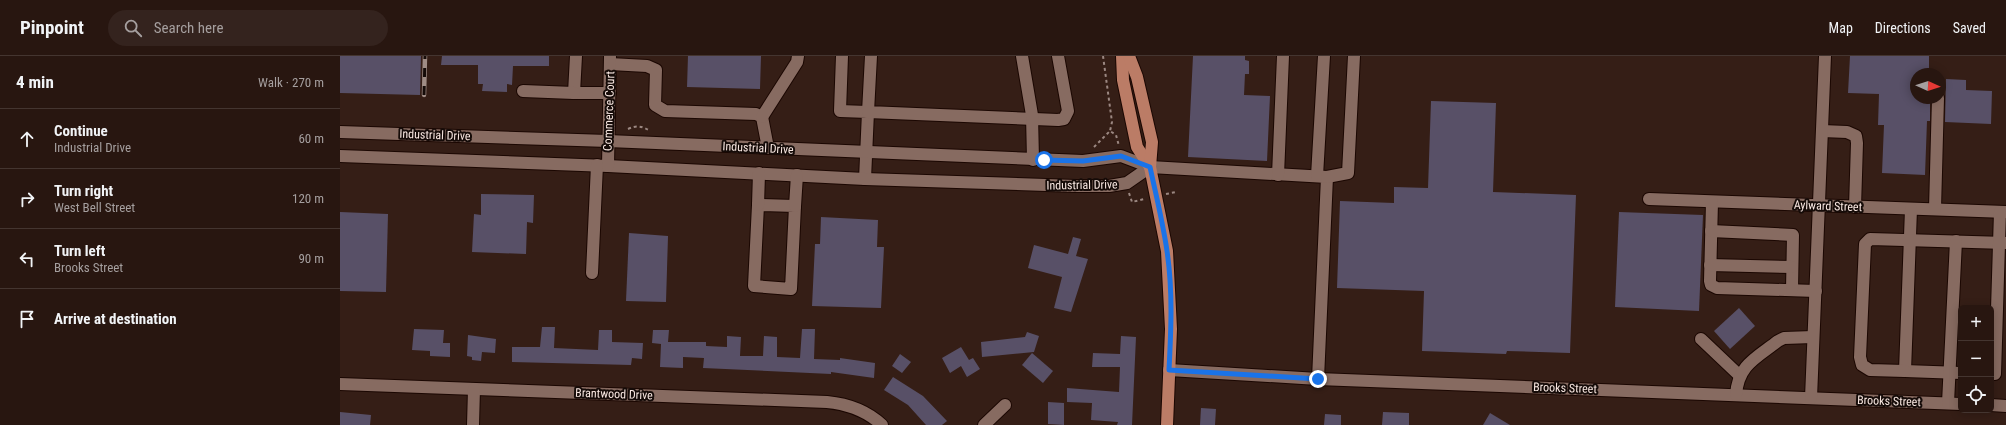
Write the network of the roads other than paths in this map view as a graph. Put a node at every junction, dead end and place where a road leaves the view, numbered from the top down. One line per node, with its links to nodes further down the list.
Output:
1 (576, 56): 16 (street)
2 (798, 56): 20 (street)
3 (842, 56): 19 (street)
4 (871, 56): 19 (street)
5 (1022, 56): 21 (street)
6 (1058, 56): 21 (street)
7 (1122, 56): 30 (main road)
8 (1130, 56): 30 (main road)
9 (1283, 56): 33 (street)
10 (1324, 56): 34 (street)
11 (1354, 56): 34 (street)
12 (1825, 56): 22 (street)
13 (610, 60): 14 (street); 17 (street, Commerce Court)
14 (644, 61): 20 (street)
15 (523, 92): 16 (street)
16 (574, 93): 17 (street)
17 (610, 93): 24 (street, Commerce Court)
18 (1938, 104): 43 (street)
19 (868, 112): 21 (street); 26 (street)
20 (762, 117): 25 (street)
21 (1033, 119): 28 (street)
22 (1822, 131): 40 (street); 41 (street)
23 (340, 132): 24 (street, Industrial Drive)
24 (608, 141): 25 (street, Industrial Drive); 29 (street, Commerce Court)
25 (768, 148): 26 (street, Industrial Drive)
26 (867, 152): 28 (street, Industrial Drive); 35 (street)
27 (340, 156): 29 (street, Industrial Drive)
28 (1033, 160): 30 (street, Industrial Drive)
29 (602, 166): 31 (street, Industrial Drive); 51 (street, Commerce Court)
30 (1150, 167): 33 (street); 35 (street, Industrial Drive); 56 (main road)
31 (759, 173): 32 (street, Industrial Drive); 38 (street)
32 (797, 175): 35 (street, Industrial Drive); 39 (street)
33 (1278, 175): 34 (street)
34 (1322, 176): 61 (street)
35 (865, 179)
36 (1650, 200): 37 (street, Aylward Street)
37 (1712, 202): 40 (street, Aylward Street); 45 (street)
38 (758, 204): 39 (street); 39 (street)
39 (795, 206)
40 (1820, 206): 41 (street, Aylward Street); 53 (street)
41 (1855, 207): 42 (street, Aylward Street)
42 (1911, 209): 43 (street, Aylward Street); 46 (street)
43 (1936, 210): 44 (street, Aylward Street)
44 (2003, 212): 48 (street)
45 (1711, 231): 49 (street); 50 (street)
46 (1910, 240): 47 (street); 57 (street); 57 (street)
47 (1956, 241): 48 (street); 58 (street)
48 (2003, 243): 59 (street)
49 (1710, 265): 50 (street); 52 (street)
50 (1792, 266): 52 (street)
51 (592, 273)
52 (1792, 290): 53 (street)
53 (1816, 292): 54 (street)
54 (1813, 337): 60 (street); 65 (street)
55 (1702, 339): 60 (street)
56 (1169, 370): 61 (street, Brooks Street); 74 (main road)
57 (1905, 371): 58 (street)
58 (1955, 373): 66 (street)
59 (1997, 374)
60 (1740, 376): 64 (street)
61 (1318, 379): 64 (street, Brooks Street)
62 (340, 384): 63 (street, Brantwood Drive)
63 (474, 389): 71 (street); 72 (street, Brantwood Drive)
64 (1736, 395): 65 (street, Brooks Street)
65 (1810, 398): 66 (street, Brooks Street)
66 (1948, 403): 68 (street, Brooks Street)
67 (1005, 404): 73 (street)
68 (1958, 404)
69 (1994, 405): 70 (street)
70 (2006, 406)
71 (473, 425)
72 (882, 425)
73 (984, 425)
74 (1167, 425)

